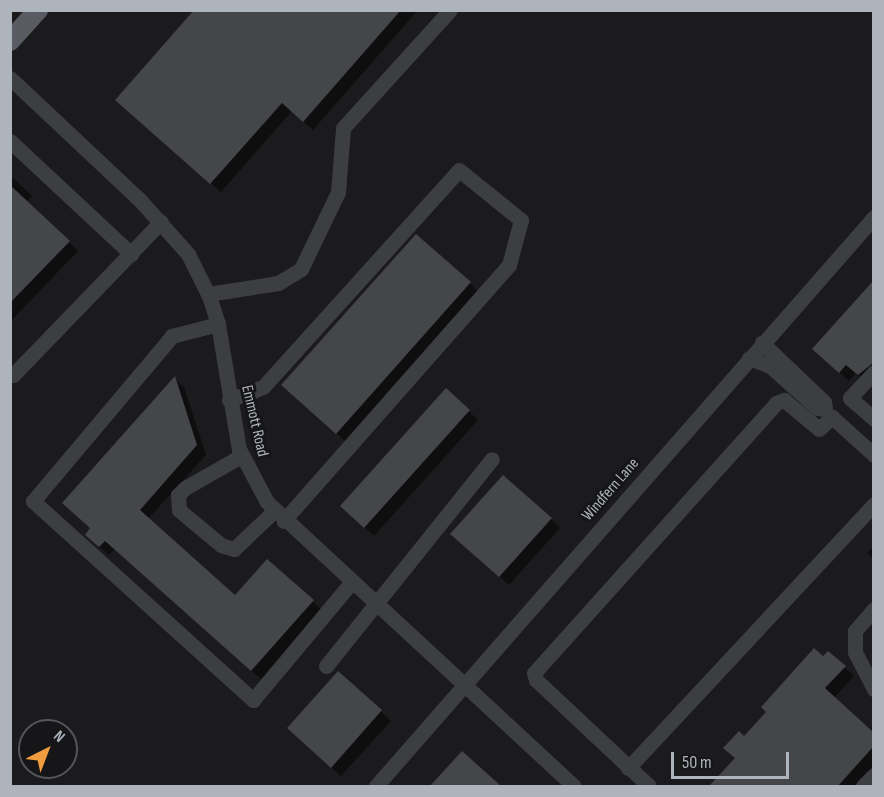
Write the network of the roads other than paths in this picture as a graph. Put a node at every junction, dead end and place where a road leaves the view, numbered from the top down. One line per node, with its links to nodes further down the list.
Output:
1 (38, 10): 3 (main road)
2 (450, 10): 9 (street)
3 (10, 41)
4 (10, 78): 7 (street, Emmott Road)
5 (10, 141): 8 (street)
6 (873, 217): 11 (street, Windfern Lane)
7 (160, 222): 8 (street); 9 (street, Emmott Road)
8 (131, 254): 14 (street)
9 (208, 294): 10 (street, Emmott Road)
10 (218, 324): 15 (street, Emmott Road); 23 (street)
11 (762, 343): 12 (street, Windfern Lane); 16 (street)
12 (749, 358): 16 (street); 27 (street, Windfern Lane)
13 (873, 372): 17 (street)
14 (13, 375)
15 (229, 400): 19 (street, Emmott Road); 22 (street)
16 (828, 413): 18 (street); 29 (street)
17 (873, 419)
18 (873, 455)
19 (242, 456): 22 (street, Emmott Road); 22 (street)
20 (492, 459): 24 (street)
21 (873, 504): 29 (street)
22 (278, 516): 23 (street, Emmott Road)
23 (351, 583): 24 (street, Emmott Road)
24 (375, 602): 26 (street); 27 (street, Emmott Road)
25 (873, 609): 28 (street)
26 (326, 666)
27 (463, 686): 31 (street, Windfern Lane); 32 (street, Emmott Road)
28 (873, 689)
29 (628, 768): 33 (street)
30 (873, 774): 34 (street)
31 (376, 786)
32 (573, 786)
33 (649, 786)
34 (863, 786)

